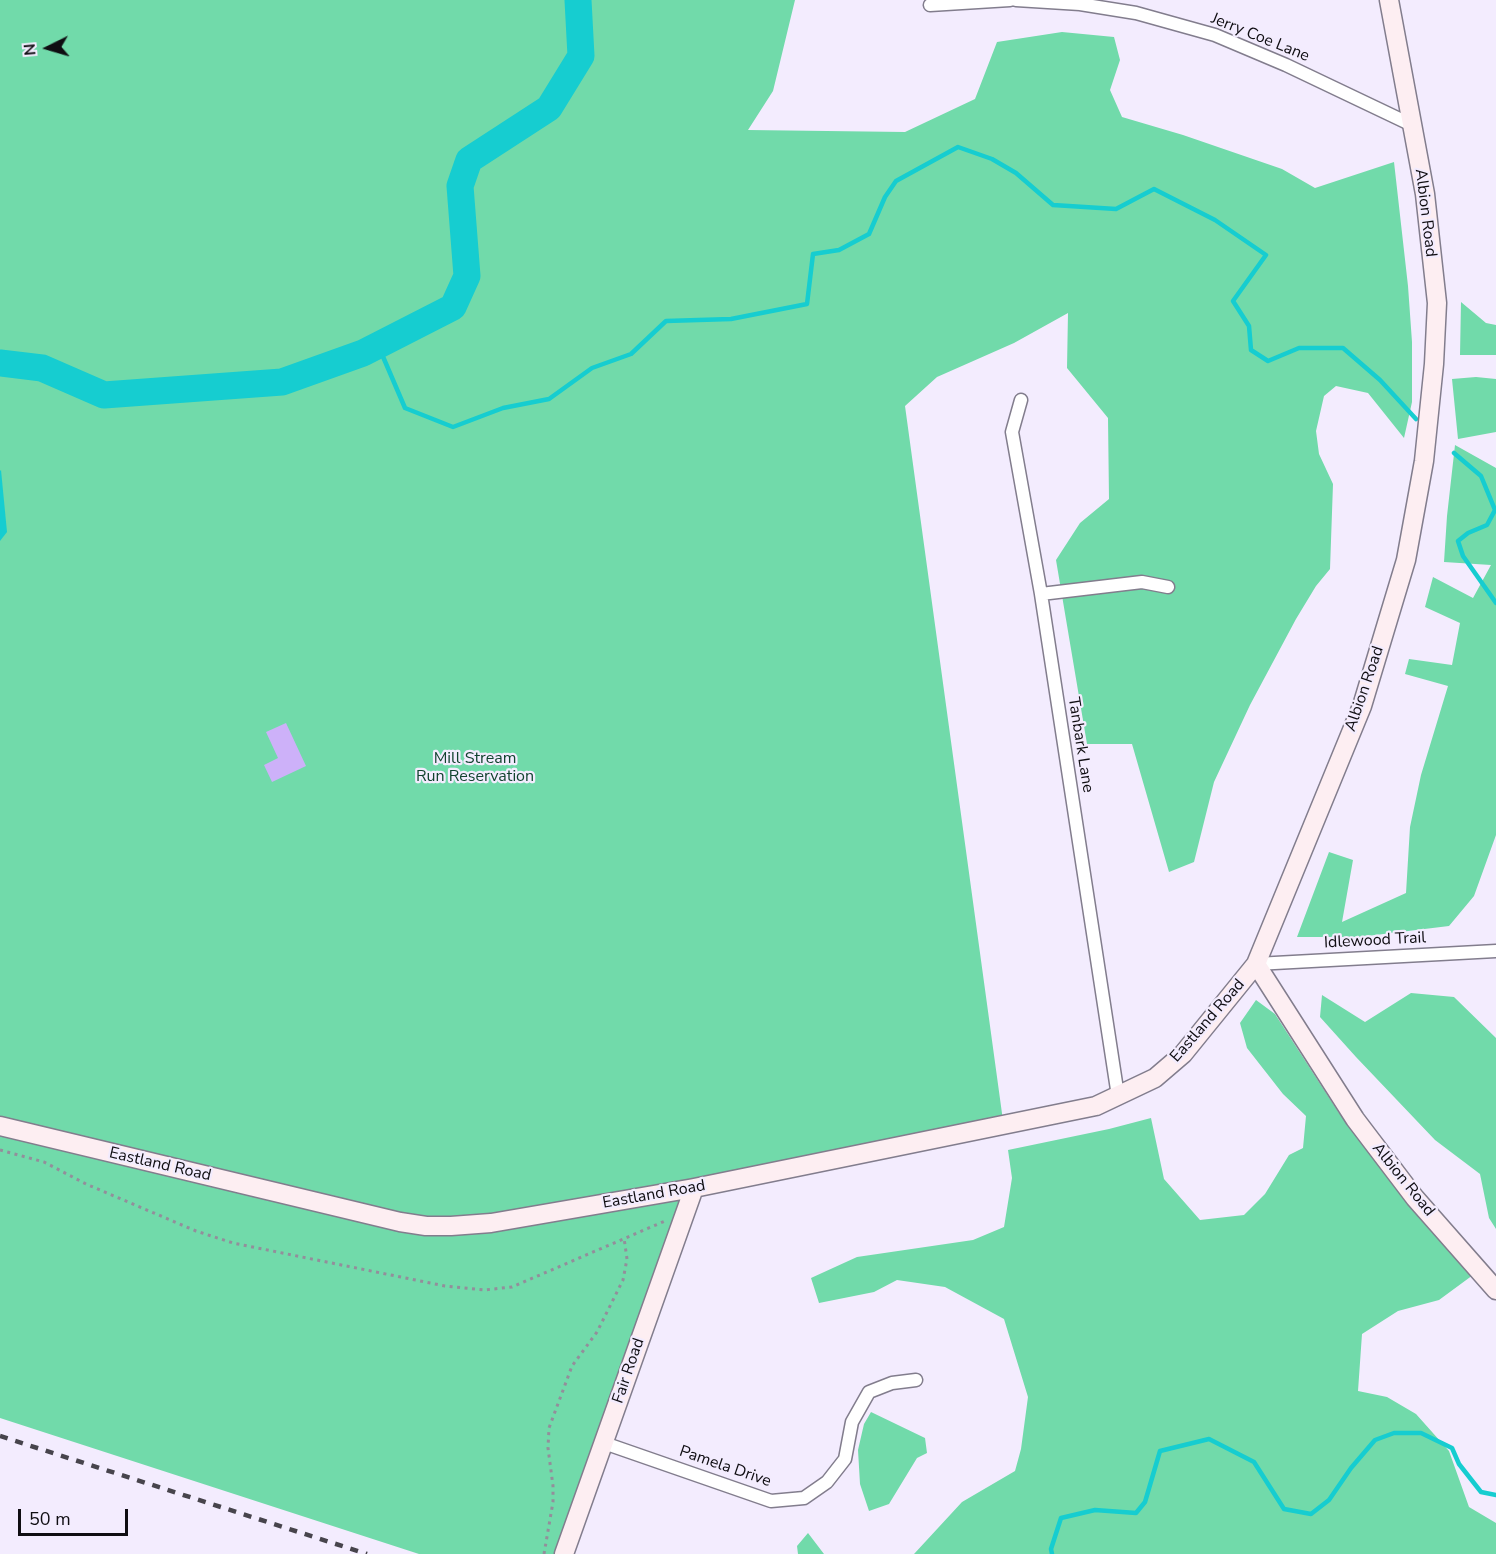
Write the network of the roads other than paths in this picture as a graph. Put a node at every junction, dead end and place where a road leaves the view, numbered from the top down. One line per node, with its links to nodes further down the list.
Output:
1 (1010, 0): 4 (street)
2 (1016, 0): 5 (street, Jerry Coe Lane)
3 (1389, 0): 5 (street, Albion Road)
4 (930, 5)
5 (1412, 125): 10 (street, Albion Road)
6 (1021, 400): 8 (street, Tanbark Lane)
7 (1168, 587): 8 (street)
8 (1041, 594): 11 (street, Tanbark Lane)
9 (1496, 951): 10 (street, Idlewood Trail)
10 (1256, 964): 11 (street, Eastland Road); 14 (street, Albion Road)
11 (1118, 1096): 13 (street, Eastland Road)
12 (0, 1126): 13 (street, Eastland Road)
13 (694, 1188): 16 (street, Fair Road)
14 (1496, 1290)
15 (916, 1380): 16 (street, Pamela Drive)
16 (604, 1443): 17 (street, Fair Road)
17 (564, 1554)

